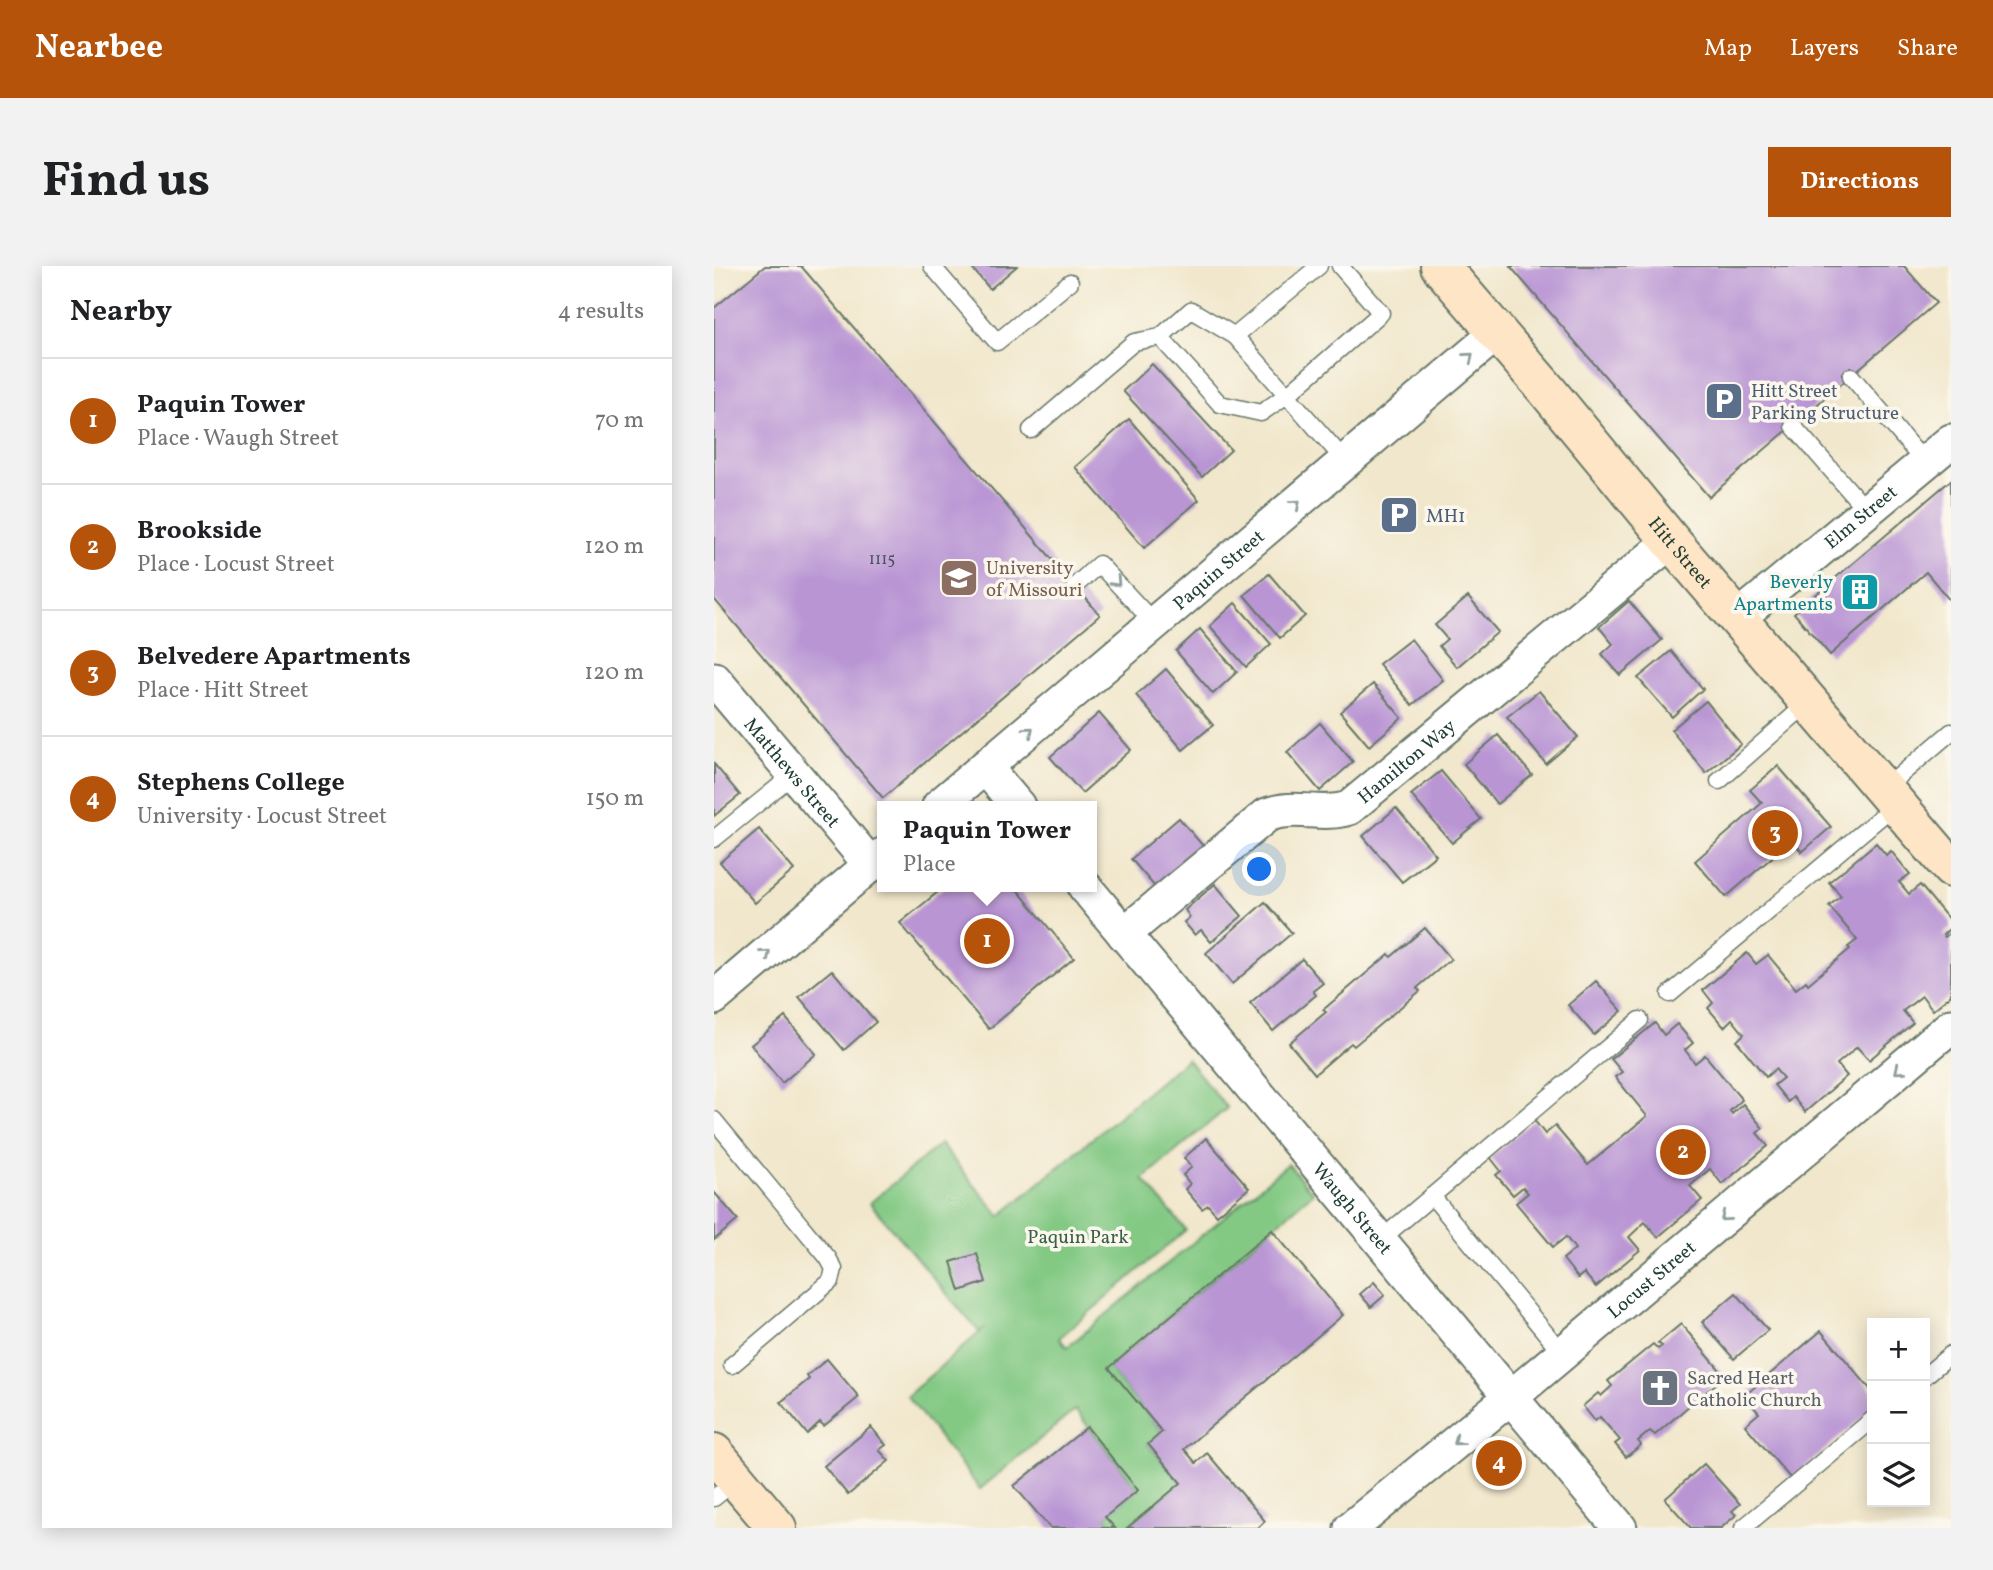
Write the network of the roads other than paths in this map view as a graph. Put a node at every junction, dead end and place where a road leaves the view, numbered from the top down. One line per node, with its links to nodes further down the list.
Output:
1 (932, 266): 5 (lane)
2 (1319, 266): 7 (lane)
3 (1340, 266): 10 (lane)
4 (1440, 266): 6 (street, Hitt Street)
5 (1070, 282)
6 (1498, 332): 14 (street, Paquin Street, one-way to 6); 17 (street, Hitt Street)
7 (1235, 336): 8 (lane); 10 (lane)
8 (1160, 337): 10 (lane); 12 (lane)
9 (1851, 376): 15 (lane)
10 (1287, 395): 14 (lane)
11 (1793, 426): 16 (lane)
12 (1031, 430)
13 (1951, 441): 15 (street, Elm Street)
14 (1346, 461): 20 (street, Paquin Street, one-way to 14)
15 (1925, 463): 16 (street, Elm Street)
16 (1867, 511): 19 (street, Elm Street)
17 (1671, 541): 19 (street, Hitt Street); 34 (street, Hamilton Way)
18 (1075, 586): 20 (lane, one-way to 20)
19 (1738, 618): 22 (street, Hitt Street)
20 (1154, 624): 24 (street, Paquin Street, one-way to 20)
21 (714, 679): 25 (street, Matthews Street)
22 (1809, 702): 26 (lane); 27 (street, Hitt Street)
23 (1951, 732): 27 (lane)
24 (985, 767): 28 (street, Paquin Street); 29 (street)
25 (794, 774): 30 (lane); 31 (street, Matthews Street)
26 (1719, 781)
27 (1890, 796): 32 (street, Hitt Street); 35 (lane)
28 (945, 801)
29 (1014, 801)
30 (714, 839)
31 (877, 860): 36 (street, one-way to 31)
32 (1951, 868)
33 (1089, 892): 34 (street, Waugh Street)
34 (1124, 934): 41 (street, Waugh Street)
35 (1670, 994)
36 (714, 998)
37 (1640, 1020): 40 (lane)
38 (1951, 1026): 42 (street, Locust Street, one-way to 42)
39 (714, 1120): 44 (lane)
40 (1432, 1196): 41 (lane); 42 (lane)
41 (1380, 1240): 46 (street, Waugh Street)
42 (1563, 1354): 46 (street, Locust Street)
43 (1951, 1354): 45 (lane)
44 (732, 1365)
45 (1930, 1372)
46 (1511, 1397): 50 (street, Locust Street, one-way to 50); 51 (street, Waugh Street)
47 (1867, 1424): 52 (lane)
48 (721, 1477): 49 (street)
49 (768, 1525)
50 (1351, 1528)
51 (1620, 1528)
52 (1744, 1528)

